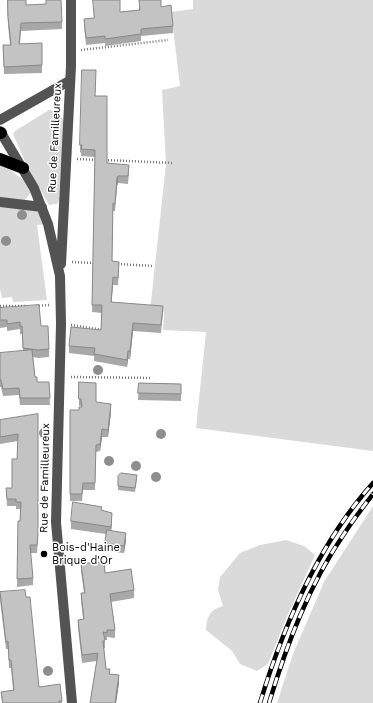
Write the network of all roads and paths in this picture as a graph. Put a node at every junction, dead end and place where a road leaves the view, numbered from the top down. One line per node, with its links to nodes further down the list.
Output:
1 (71, 0): 3 (street, Rue de Familleureux)
2 (168, 40): 3 (path)
3 (70, 51): 4 (street, Rue de Familleureux)
4 (70, 81): 5 (street); 8 (street, Rue de Familleureux)
5 (0, 120)
6 (0, 132): 10 (street, Rue de Familleureux)
7 (0, 158): 10 (highway)
8 (66, 158): 9 (path); 13 (street, Rue de Familleureux)
9 (173, 163)
10 (23, 168): 12 (street, Rue de Familleureux)
11 (0, 202): 12 (street)
12 (42, 207): 17 (street, Rue de Familleureux)
13 (61, 262): 14 (path); 17 (street, Rue de Familleureux)
14 (99, 264)
15 (115, 264): 16 (path)
16 (153, 266)
17 (60, 276): 18 (street, Rue de Familleureux)
18 (61, 305): 19 (path); 20 (street, Rue de Familleureux)
19 (0, 306)
20 (61, 324): 21 (path); 22 (street, Rue de Familleureux)
21 (105, 330)
22 (60, 376): 23 (path); 24 (street, Rue de Familleureux)
23 (152, 378)
24 (72, 703)

